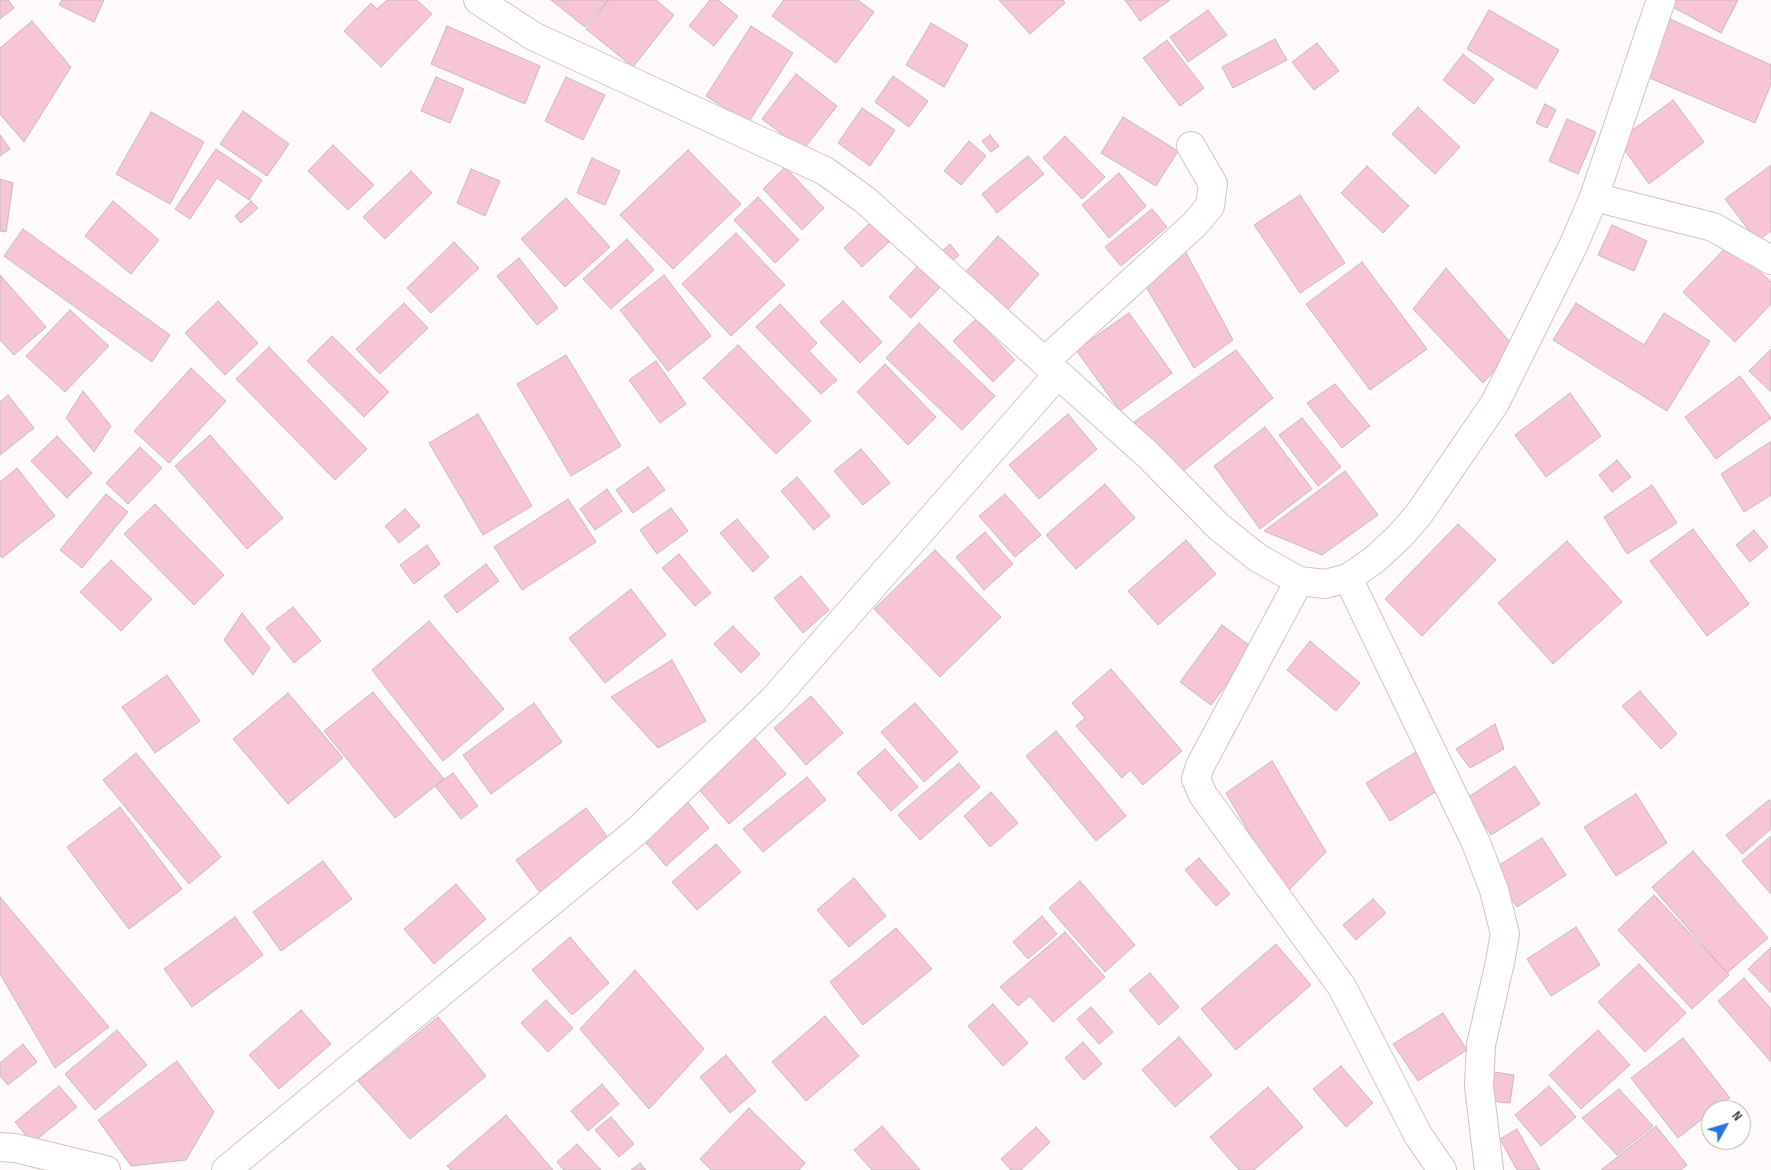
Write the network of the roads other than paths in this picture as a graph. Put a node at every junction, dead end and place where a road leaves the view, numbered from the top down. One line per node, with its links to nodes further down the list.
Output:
1 (478, 0): 6 (street)
2 (1657, 1): 4 (street)
3 (1191, 146): 6 (street)
4 (1594, 197): 5 (street); 7 (street)
5 (1771, 260)
6 (1051, 368): 8 (street); 11 (street)
7 (1348, 578): 8 (street); 13 (street)
8 (1300, 581): 12 (street)
9 (0, 1147): 10 (street)
10 (106, 1170)
11 (226, 1170)
12 (1442, 1170)
13 (1489, 1170)

